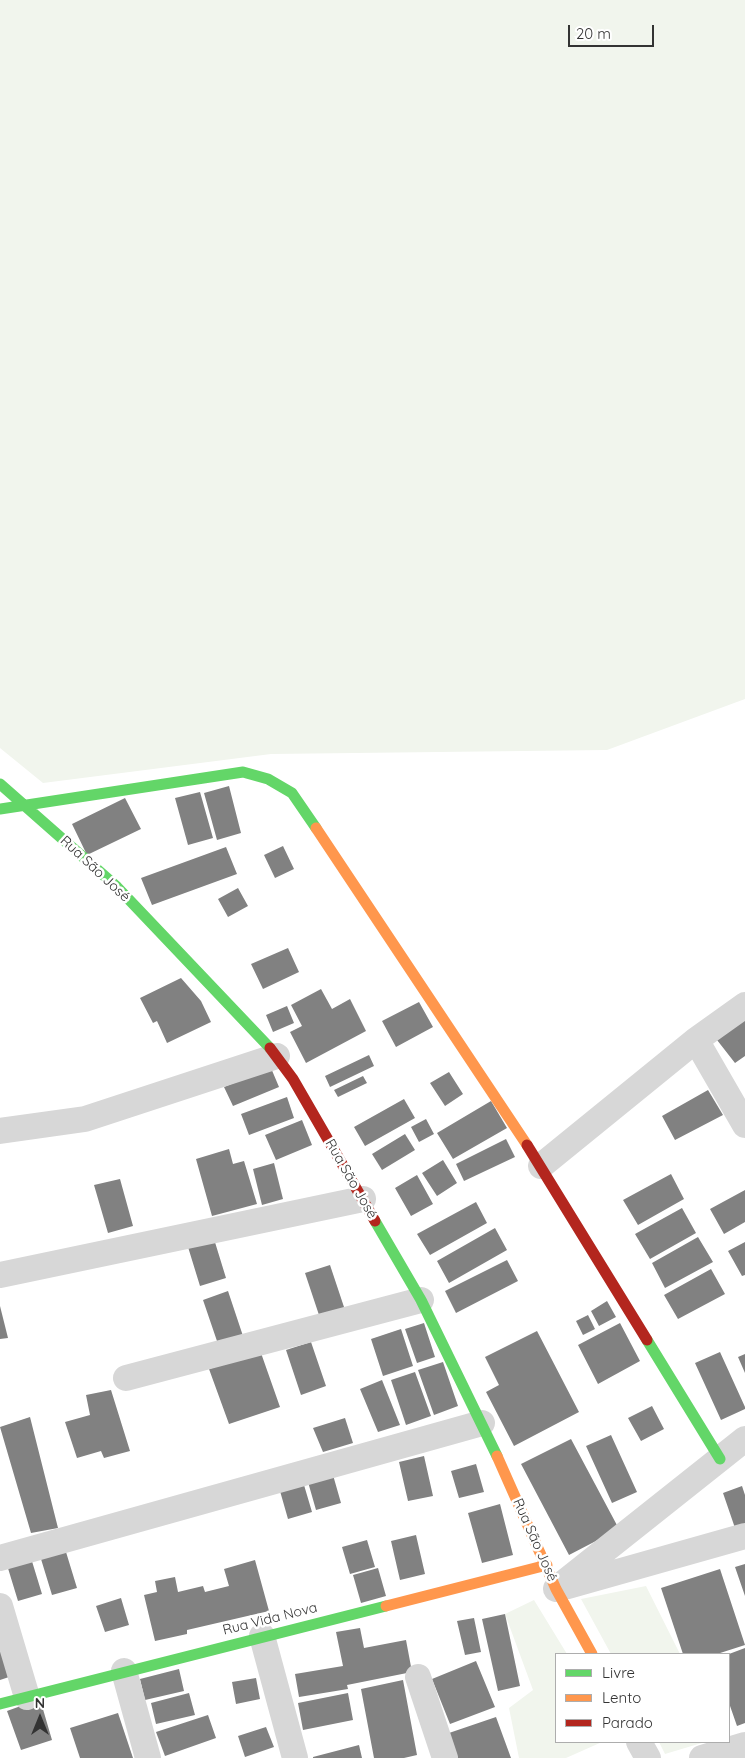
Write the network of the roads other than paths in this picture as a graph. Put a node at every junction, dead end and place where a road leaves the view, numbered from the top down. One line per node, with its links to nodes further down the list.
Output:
1 (0, 784): 2 (street, Rua São José)
2 (24, 804): 3 (street); 6 (street, Rua São José); 9 (street)
3 (0, 809)
4 (745, 1005): 5 (street)
5 (696, 1040): 7 (street); 9 (street)
6 (277, 1056): 8 (street); 10 (street, Rua São José)
7 (745, 1125)
8 (0, 1131)
9 (541, 1166): 16 (street)
10 (363, 1199): 11 (street); 12 (street, Rua São José)
11 (0, 1275)
12 (421, 1300): 13 (street); 14 (street, Rua São José)
13 (126, 1378)
14 (482, 1423): 18 (street); 19 (street, Rua São José)
15 (745, 1439): 16 (street)
16 (720, 1459): 19 (street)
17 (745, 1536): 19 (street)
18 (0, 1558)
19 (551, 1577): 21 (street, Rua Vida Nova); 22 (street, Rua São José)
20 (0, 1606): 25 (street)
21 (262, 1636): 23 (street, Rua Vida Nova); 30 (street)
22 (591, 1653)
23 (124, 1671): 25 (street, Rua Vida Nova); 29 (street)
24 (418, 1677): 31 (street)
25 (27, 1696): 26 (street, Rua Vida Nova)
26 (0, 1704)
27 (640, 1743): 32 (street)
28 (745, 1745): 33 (street)
29 (148, 1758)
30 (295, 1758)
31 (445, 1758)
32 (648, 1758)
33 (702, 1758)

